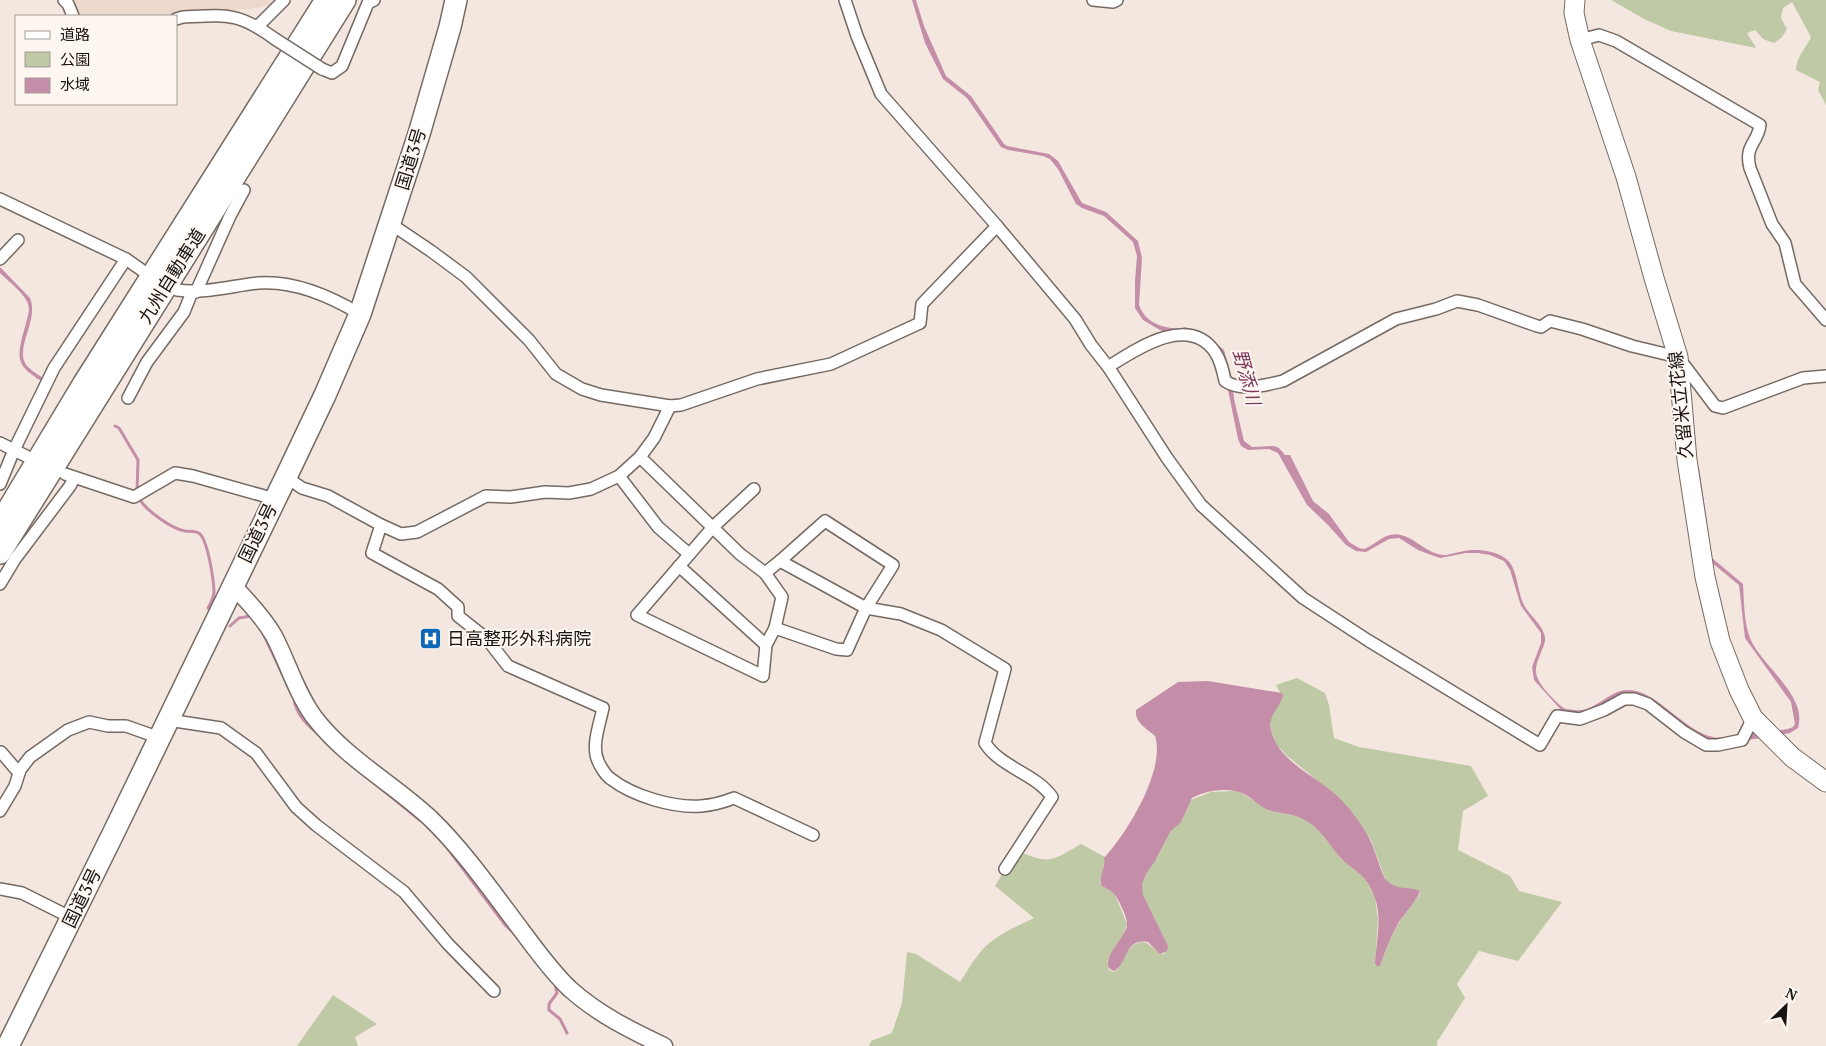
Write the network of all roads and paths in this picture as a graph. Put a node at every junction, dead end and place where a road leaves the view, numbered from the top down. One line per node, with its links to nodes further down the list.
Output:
1 (64, 0): 11 (street)
2 (284, 0): 13 (street)
3 (326, 0): 41 (highway, 九州自動車道)
4 (345, 0): 44 (highway, 九州自動車道)
5 (374, 0): 13 (street, bridge)
6 (456, 0): 17 (highway, 国道3号)
7 (845, 0): 18 (street)
8 (1093, 0): 9 (street)
9 (1117, 0)
10 (1575, 0): 14 (main road, 久留米立花線)
11 (72, 15)
12 (178, 18): 13 (street)
13 (258, 26)
14 (1580, 40): 26 (street); 27 (main road, 久留米立花線)
15 (244, 190): 24 (street)
16 (0, 199): 21 (street)
17 (391, 224): 25 (highway, 国道3号); 31 (street)
18 (997, 226): 28 (street); 31 (street)
19 (18, 240): 20 (street)
20 (0, 258)
21 (126, 259): 22 (street); 33 (street)
22 (143, 271)
23 (177, 290): 24 (street)
24 (194, 292): 25 (street); 30 (street)
25 (360, 314): 37 (highway, 国道3号)
26 (1826, 320)
27 (1678, 358): 28 (street); 29 (street); 54 (main road, 久留米立花線)
28 (1109, 368): 54 (street)
29 (1826, 376)
30 (128, 398)
31 (670, 406): 35 (street)
32 (0, 443): 33 (street)
33 (14, 450): 34 (street); 38 (street)
34 (26, 456)
35 (640, 458): 36 (street); 43 (street)
36 (619, 476): 42 (street); 45 (street)
37 (286, 477): 40 (highway, 国道3号); 42 (street)
38 (0, 484)
39 (754, 489): 43 (street)
40 (275, 499): 49 (street); 50 (highway, 国道3号)
41 (0, 523)
42 (381, 526): 60 (street)
43 (713, 527): 45 (street); 48 (street)
44 (0, 553)
45 (689, 554): 47 (street)
46 (780, 561): 48 (street); 51 (street); 51 (street)
47 (679, 566): 53 (street); 53 (street)
48 (765, 573): 52 (street)
49 (0, 584)
50 (233, 586): 55 (highway, 国道3号); 66 (street)
51 (866, 608): 52 (street); 61 (street)
52 (776, 628): 53 (street)
53 (766, 645)
54 (1753, 718): 58 (main road, 久留米立花線)
55 (164, 729): 57 (street); 63 (highway, 国道3号); 64 (street)
56 (2, 752): 57 (street)
57 (19, 773): 59 (street)
58 (1826, 782)
59 (0, 810)
60 (812, 835)
61 (1005, 868)
62 (0, 889): 63 (street)
63 (72, 918): 65 (highway, 国道3号)
64 (494, 991)
65 (8, 1046)
66 (664, 1046)

